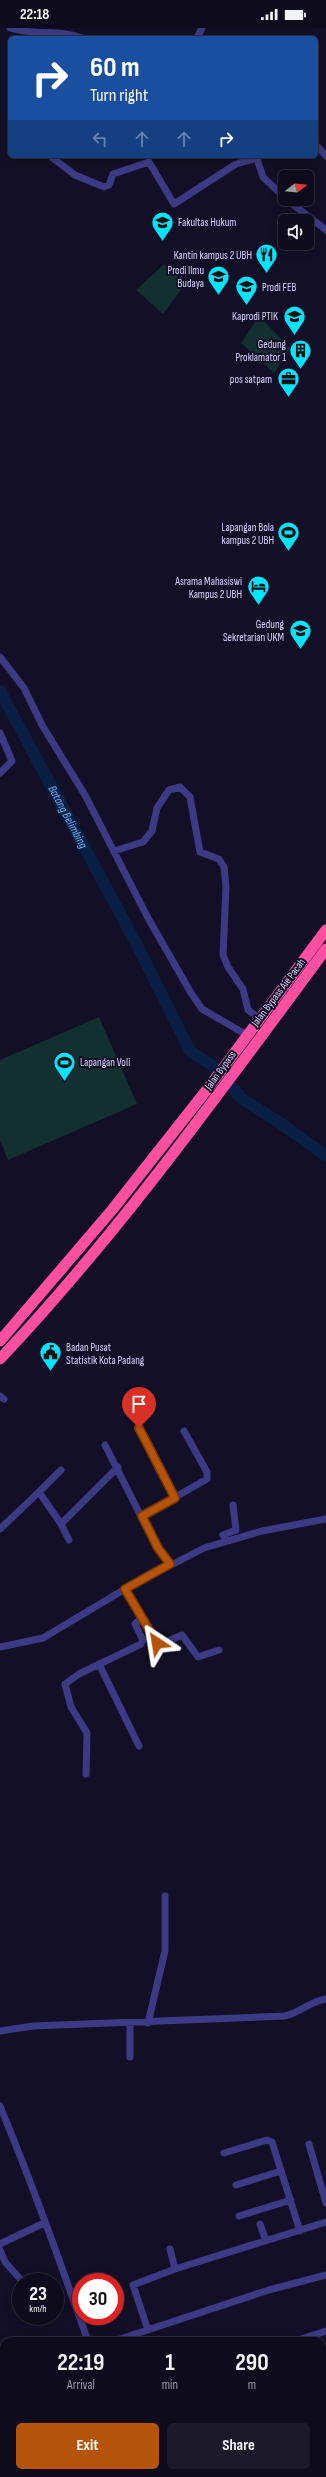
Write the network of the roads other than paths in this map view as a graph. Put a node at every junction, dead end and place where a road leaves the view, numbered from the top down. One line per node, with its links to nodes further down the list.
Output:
1 (10, 28): 2 (street)
2 (76, 36)
3 (318, 147): 4 (street)
4 (326, 156)
5 (53, 158): 8 (street)
6 (253, 158): 8 (street)
7 (256, 158): 9 (street)
8 (148, 159)
9 (278, 191)
10 (296, 206): 11 (street)
11 (326, 230)
12 (0, 657): 15 (street)
13 (0, 732): 14 (street)
14 (0, 773)
15 (114, 851): 18 (street); 19 (street)
16 (326, 930): 18 (highway, Jalan Bypass)
17 (326, 949): 20 (highway, Jalan Bypass Aie Pacah)
18 (259, 1018): 19 (highway, Jalan Bypass)
19 (244, 1038): 21 (highway, Jalan Bypass)
20 (250, 1051): 22 (highway, Jalan Bypass)
21 (0, 1341)
22 (0, 1359)
23 (139, 1428): 29 (street)
24 (184, 1431): 29 (street)
25 (105, 1445): 26 (street)
26 (118, 1467): 31 (street); 33 (street)
27 (61, 1470): 28 (street)
28 (39, 1492): 33 (street); 34 (street)
29 (175, 1498): 31 (street)
30 (233, 1505): 36 (street)
31 (142, 1516): 37 (street)
32 (326, 1519): 36 (street)
33 (60, 1524): 35 (street)
34 (0, 1529)
35 (69, 1540)
36 (227, 1540): 37 (street)
37 (170, 1564): 38 (street)
38 (125, 1589): 39 (street); 40 (street)
39 (141, 1618): 41 (street); 42 (street)
40 (0, 1647)
41 (219, 1650)
42 (99, 1664): 43 (street); 44 (street)
43 (139, 1746)
44 (86, 1774)
45 (165, 1896): 48 (street)
46 (326, 1998): 48 (street)
47 (130, 2023): 48 (street); 49 (street); 50 (street)
48 (148, 2023)
49 (0, 2031)
50 (130, 2057)
51 (0, 2106): 60 (street)
52 (309, 2144): 57 (street)
53 (224, 2154): 54 (street)
54 (281, 2171): 55 (street); 56 (street)
55 (236, 2185)
56 (290, 2200): 58 (street); 62 (street)
57 (326, 2203)
58 (239, 2216)
59 (326, 2222): 62 (street)
60 (44, 2223): 64 (street); 72 (street)
61 (260, 2224): 63 (street)
62 (300, 2231): 63 (street)
63 (266, 2241): 67 (street)
64 (0, 2244)
65 (170, 2249): 67 (street)
66 (0, 2250): 68 (street)
67 (176, 2269): 70 (street)
68 (15, 2273)
69 (326, 2275): 70 (street)
70 (148, 2330): 73 (street)
71 (326, 2331): 74 (street)
72 (87, 2337)
73 (126, 2337)
74 (311, 2337)

